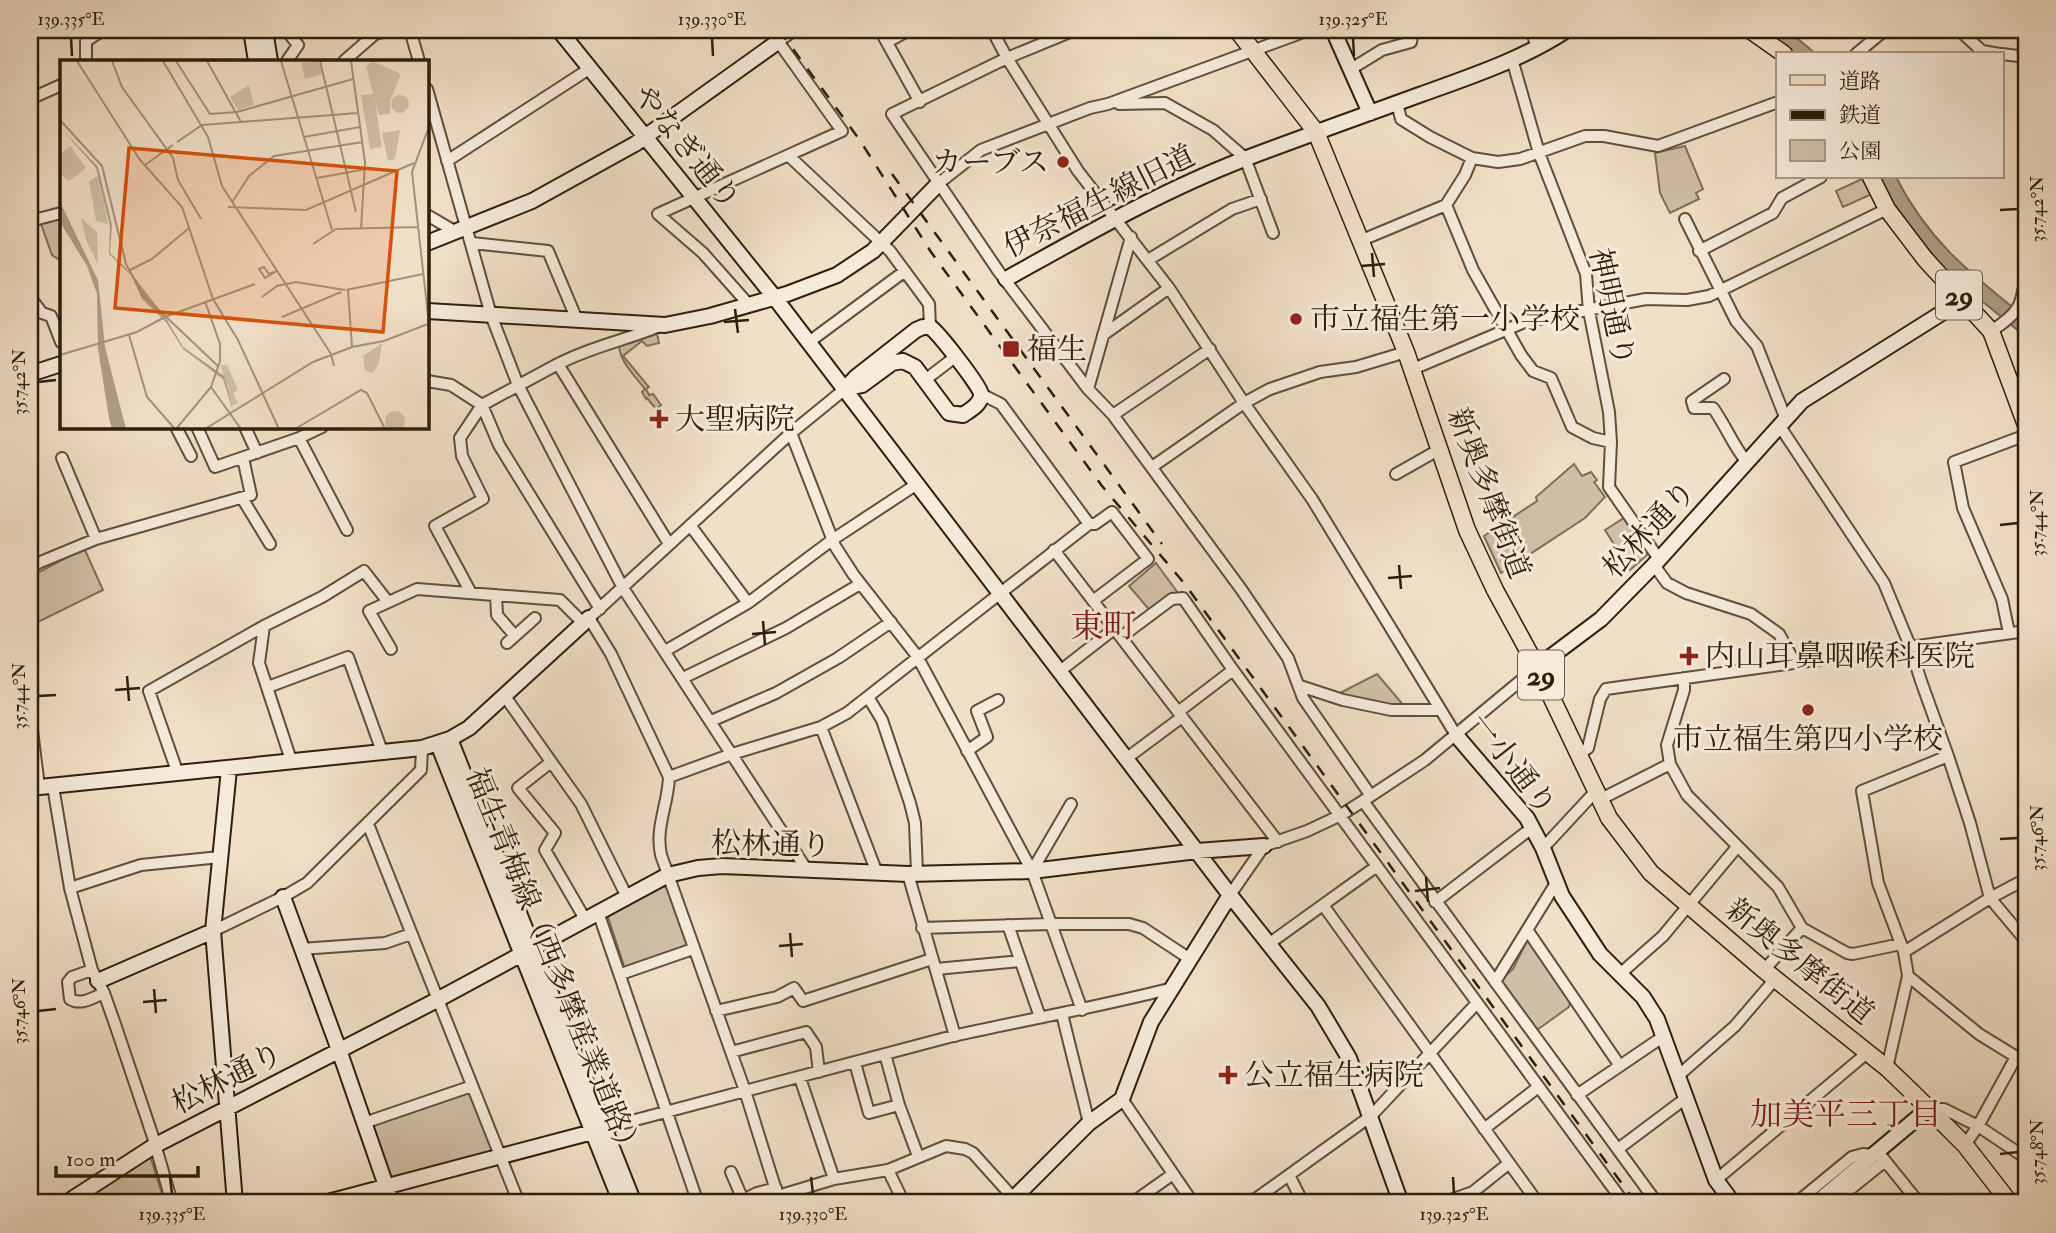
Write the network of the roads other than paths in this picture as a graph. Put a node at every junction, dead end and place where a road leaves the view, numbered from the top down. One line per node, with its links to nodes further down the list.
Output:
1 (103, 30): 32 (street)
2 (251, 30): 33 (street)
3 (265, 30): 34 (street)
4 (286, 30): 35 (street)
5 (390, 30): 36 (street)
6 (410, 30): 37 (street)
7 (559, 30): 39 (street, やなぎ通り)
8 (795, 30): 22 (street)
9 (880, 30): 23 (street)
10 (909, 30): 23 (street)
11 (992, 30): 31 (street, 一小通り)
12 (1075, 30): 31 (street)
13 (1237, 30): 25 (main road, 新奥多摩街道 / 29)
14 (1309, 30): 25 (street)
15 (1333, 30): 40 (street)
16 (1413, 30): 40 (street)
17 (1531, 30): 24 (street)
18 (1567, 30): 24 (street, 伊奈福生線旧道)
19 (1750, 30): 26 (main road)
20 (1885, 30): 27 (street)
21 (1959, 30): 28 (street)
22 (775, 36): 53 (street); 55 (street)
23 (887, 41): 45 (street)
24 (1536, 47): 38 (street, 伊奈福生線旧道)
25 (1253, 51): 42 (street); 52 (main road, 新奥多摩街道 / 29)
26 (1781, 52)
27 (1858, 52)
28 (1988, 52)
29 (2004, 54): 30 (street)
30 (2026, 57)
31 (1007, 58): 45 (street); 51 (street, 一小通り)
32 (86, 60)
33 (256, 60)
34 (270, 60)
35 (288, 60)
36 (345, 60)
37 (419, 60)
38 (1512, 60): 47 (street, 伊奈福生線旧道); 54 (street, 神明通り)
39 (589, 69): 53 (street, やなぎ通り); 58 (street)
40 (1351, 69): 50 (street)
41 (60, 85): 44 (street)
42 (1148, 90): 46 (street); 49 (street)
43 (429, 96): 58 (street)
44 (30, 99)
45 (920, 102): 61 (street, 伊奈福生線旧道)
46 (1152, 102): 49 (street); 56 (street)
47 (1397, 103): 50 (street, 伊奈福生線旧道); 57 (street)
48 (1776, 103): 54 (street)
49 (1108, 104): 51 (street)
50 (1370, 113): 52 (street, 伊奈福生線旧道)
51 (1049, 124): 61 (street); 68 (street, 一小通り)
52 (1316, 132): 56 (street, 伊奈福生線旧道); 74 (main road, 新奥多摩街道 / 29)
53 (646, 137): 62 (street, やなぎ通り); 71 (street)
54 (1539, 153): 57 (street); 91 (street, 神明通り)
55 (789, 156): 62 (street); 76 (street)
56 (1245, 158): 63 (street); 68 (street, 伊奈福生線旧道)
57 (1472, 158): 64 (street)
58 (447, 161): 71 (street)
59 (1819, 178): 78 (street)
60 (1872, 178): 65 (main road, 29)
61 (939, 183): 76 (street); 82 (street, 伊奈福生線旧道)
62 (694, 197): 86 (street, やなぎ通り); 88 (street)
63 (1261, 199): 72 (street); 79 (street)
64 (1446, 205): 74 (street); 97 (street)
65 (1887, 209): 84 (street); 87 (main road, 29)
66 (60, 212): 70 (street)
67 (429, 216): 71 (street)
68 (1115, 218): 73 (street, 一小通り); 82 (street, 伊奈福生線旧道)
69 (1685, 219): 78 (street)
70 (30, 221)
71 (461, 230): 75 (street); 77 (street)
72 (1273, 233)
73 (1131, 237): 79 (street, 一小通り); 98 (street)
74 (1362, 240): 102 (main road, 新奥多摩街道 / 29)
75 (429, 242)
76 (881, 242): 80 (street); 86 (street)
77 (472, 243): 92 (street); 93 (street)
78 (1699, 251): 84 (street)
79 (1148, 260): 83 (street, 一小通り)
80 (905, 271): 96 (street); 100 (street)
81 (2026, 273): 89 (street)
82 (1006, 279): 113 (street)
83 (1169, 288): 98 (street); 101 (street, 一小通り)
84 (1720, 291): 91 (street); 118 (street)
85 (30, 297): 99 (street)
86 (775, 298): 88 (street); 100 (street, やなぎ通り)
87 (1964, 299): 95 (main road, 29); 118 (street, 松林通り)
88 (750, 306): 94 (street)
89 (2021, 310): 95 (street)
90 (429, 311): 92 (street)
91 (1589, 311): 97 (street); 127 (street, 神明通り)
92 (491, 315): 93 (street); 111 (street)
93 (577, 320): 94 (street)
94 (665, 324): 105 (street)
95 (1998, 326): 119 (main road, 29)
96 (930, 327): 103 (street); 112 (street)
97 (1507, 330): 106 (street); 127 (street)
98 (1103, 335): 113 (street)
99 (60, 339)
100 (809, 342): 112 (street, やなぎ通り)
101 (1210, 349): 115 (street, 一小通り); 117 (street)
102 (1406, 352): 106 (main road, 新奥多摩街道 / 29); 115 (street)
103 (955, 357): 109 (street); 114 (street)
104 (60, 364): 107 (street)
105 (558, 364): 111 (street); 144 (street)
106 (1413, 369): 128 (main road, 新奥多摩街道 / 29)
107 (30, 373)
108 (1724, 379): 133 (street)
109 (925, 380): 112 (street); 114 (street)
110 (429, 381): 116 (street)
111 (518, 385): 116 (street); 149 (street)
112 (845, 389): 124 (street); 136 (street, やなぎ通り)
113 (1088, 389): 117 (street)
114 (981, 394): 138 (street)
115 (1244, 403): 134 (street); 178 (street, 一小通り)
116 (482, 405): 151 (street); 156 (street)
117 (1113, 415): 134 (street)
118 (1782, 421): 133 (street, 松林通り); 163 (street)
119 (2026, 425)
120 (177, 429): 130 (street)
121 (198, 429): 132 (street)
122 (246, 429): 129 (street)
123 (318, 429): 126 (street)
124 (791, 433): 139 (street); 142 (street)
125 (2026, 435): 162 (street)
126 (299, 438): 129 (street); 140 (street)
127 (1611, 442): 146 (street, 神明通り)
128 (1440, 449): 135 (street); 168 (main road, 新奥多摩街道 / 29)
129 (257, 453): 132 (street)
130 (191, 456)
131 (62, 458): 141 (street)
132 (243, 458): 137 (street)
133 (1746, 461): 146 (street, 松林通り)
134 (1152, 467): 173 (street)
135 (1396, 474)
136 (917, 484): 142 (street); 150 (street, やなぎ通り)
137 (242, 498): 141 (street); 143 (street)
138 (1089, 524): 145 (street); 153 (street)
139 (690, 525): 144 (street); 155 (street)
140 (347, 530)
141 (96, 539): 147 (street)
142 (832, 540): 148 (street); 155 (street)
143 (270, 544)
144 (669, 544): 149 (street)
145 (1054, 550): 150 (street); 153 (street)
146 (1657, 562): 167 (street, 神明通り); 168 (street, 松林通り)
147 (30, 569)
148 (860, 584): 158 (street); 171 (street)
149 (623, 587): 156 (street); 165 (street)
150 (999, 592): 166 (street); 170 (street, やなぎ通り)
151 (471, 593): 152 (street); 154 (street)
152 (496, 595): 156 (street); 157 (street)
153 (1093, 601): 161 (street)
154 (388, 602): 159 (street); 164 (street)
155 (748, 603): 165 (street)
156 (591, 617): 175 (street); 197 (street)
157 (536, 618)
158 (891, 622): 166 (street); 181 (street)
159 (264, 626): 174 (street); 196 (street)
160 (2026, 631): 162 (street)
161 (1118, 633): 169 (street); 170 (street); 180 (street)
162 (2009, 633): 163 (street)
163 (1910, 646): 167 (street); 190 (street)
164 (391, 649)
165 (665, 651): 171 (street)
166 (917, 656): 176 (street); 186 (street)
167 (1795, 663): 172 (street)
168 (1537, 667): 183 (street, 松林通り); 189 (main road, 新奥多摩街道 / 29)
169 (1233, 670): 180 (street); 202 (street)
170 (1060, 671): 191 (street, やなぎ通り)
171 (683, 678): 181 (street)
172 (1684, 678): 189 (street); 194 (street)
173 (1300, 686): 178 (street); 200 (street)
174 (268, 687): 187 (street); 193 (street)
175 (504, 695): 184 (street); 192 (street)
176 (868, 697): 182 (street); 214 (street)
177 (998, 700): 186 (street)
178 (1440, 710): 183 (street, 一小通り)
179 (30, 713): 198 (street)
180 (1180, 715): 191 (street); 205 (street)
181 (711, 721): 188 (street)
182 (821, 727): 188 (street); 213 (street)
183 (1456, 735): 200 (street, 松林通り); 204 (street, 一小通り)
184 (444, 741): 185 (street); 239 (street)
185 (422, 748): 187 (street); 203 (street)
186 (967, 751): 212 (street)
187 (383, 754): 193 (street)
188 (732, 754): 197 (street); 211 (street)
189 (1578, 755): 199 (main road, 新奥多摩街道 / 29)
190 (1948, 756): 222 (street); 236 (street)
191 (1127, 758): 208 (street, やなぎ通り)
192 (551, 762): 221 (street); 226 (street)
193 (292, 763): 195 (street)
194 (1670, 764): 199 (street); 206 (street)
195 (229, 769): 196 (street); 209 (street)
196 (178, 774): 198 (street)
197 (669, 777): 215 (street)
198 (41, 787): 218 (street)
199 (1597, 796): 207 (street); 225 (main road, 新奥多摩街道 / 29)
200 (1367, 798): 202 (street, 松林通り); 223 (street)
201 (1071, 804): 212 (street)
202 (1341, 815): 205 (street, 松林通り); 210 (street)
203 (368, 824): 220 (street); 233 (street)
204 (1533, 827): 207 (street, 一小通り); 223 (street)
205 (1271, 844): 208 (street, 松林通り); 219 (street)
206 (1737, 847): 225 (street); 230 (street)
207 (1543, 848): 217 (street, 一小通り)
208 (1197, 851): 212 (street, 松林通り); 219 (street, やなぎ通り)
209 (220, 857): 218 (street); 231 (street)
210 (1377, 866): 224 (street); 251 (street)
211 (807, 870): 213 (street, 松林通り); 215 (street, 松林通り)
212 (1032, 872): 214 (street, 松林通り); 227 (street)
213 (877, 873): 214 (street, 松林通り)
214 (913, 874): 229 (street)
215 (668, 875): 221 (street, 松林通り); 238 (street)
216 (2026, 879): 222 (street)
217 (1556, 884): 232 (street); 244 (street, 一小通り)
218 (70, 888): 247 (street)
219 (1230, 895): 235 (street, やなぎ通り); 240 (street)
220 (283, 897): 231 (street); 237 (street)
221 (627, 897): 226 (street, 松林通り)
222 (1990, 898): 234 (street); 236 (street)
223 (1435, 902): 248 (street)
224 (1323, 905): 235 (street); 260 (street)
225 (1688, 905): 244 (street); 245 (main road, 新奥多摩街道 / 29)
226 (591, 916): 239 (street, 松林通り); 243 (street)
227 (1050, 923): 228 (street); 240 (street); 252 (street)
228 (1008, 925): 229 (street); 241 (street)
229 (922, 928): 242 (street)
230 (1802, 928): 236 (street); 245 (street)
231 (213, 931): 247 (street); 277 (street)
232 (1528, 932): 248 (street); 265 (street)
233 (411, 934): 237 (street); 250 (street)
234 (2026, 941)
235 (1270, 943): 280 (street, やなぎ通り)
236 (1902, 948): 246 (street)
237 (302, 949): 258 (street)
238 (693, 949): 243 (street); 253 (street)
239 (527, 951): 250 (street, 松林通り); 285 (street, 福生青梅線（西多摩産業道路）); 285 (street, 福生青梅線（西多摩産業道路）)
240 (1189, 959): 249 (street)
241 (1020, 961): 242 (street); 255 (street)
242 (934, 964): 253 (street); 256 (street)
243 (621, 974): 279 (street)
244 (1620, 974): 257 (street, 一小通り)
245 (1770, 974): 261 (main road, 新奥多摩街道 / 29); 268 (street)
246 (1908, 976): 263 (street); 266 (street)
247 (98, 981): 287 (street)
248 (1495, 982): 273 (street)
249 (1169, 989): 252 (street); 275 (street)
250 (437, 1000): 258 (street, 松林通り); 270 (street)
251 (1476, 1004): 260 (street); 271 (street)
252 (1083, 1010): 254 (street)
253 (716, 1011): 259 (street)
254 (1062, 1014): 255 (street); 282 (street)
255 (1040, 1017): 256 (street)
256 (955, 1035): 262 (street)
257 (1664, 1036): 265 (street); 268 (street, 一小通り)
258 (340, 1050): 277 (street, 松林通り); 281 (street)
259 (731, 1052): 267 (street); 272 (street)
260 (1431, 1053): 280 (street); 284 (street)
261 (1867, 1053): 266 (main road, 新奥多摩街道 / 29); 299 (street)
262 (885, 1054): 264 (street); 276 (street)
263 (2021, 1060): 283 (street)
264 (855, 1063): 267 (street); 276 (street)
265 (1620, 1066): 273 (street)
266 (1887, 1068): 278 (main road, 新奥多摩街道 / 29)
267 (819, 1072): 269 (street)
268 (1679, 1075): 274 (street, 一小通り)
269 (800, 1078): 272 (street); 298 (street)
270 (472, 1086): 281 (street); 290 (street)
271 (1537, 1088): 284 (street); 304 (street)
272 (745, 1091): 279 (street); 301 (street)
273 (1577, 1095): 288 (street)
274 (1686, 1098): 288 (street); 299 (street, 一小通り)
275 (1122, 1099): 282 (street); 296 (street)
276 (899, 1105): 289 (street)
277 (226, 1107): 287 (street, 松林通り); 307 (street)
278 (1927, 1109): 283 (street); 286 (main road, 新奥多摩街道 / 29); 291 (street)
279 (667, 1111): 285 (street); 313 (street)
280 (1371, 1116): 297 (street); 319 (street, やなぎ通り)
281 (364, 1123): 300 (street)
282 (1089, 1123): 303 (street)
283 (1978, 1126): 286 (street); 292 (street)
284 (1484, 1129): 293 (street)
285 (599, 1130): 290 (street); 311 (street, 福生青梅線（西多摩産業道路）); 312 (street, 福生青梅線（西多摩産業道路）)
286 (1965, 1145): 328 (main road, 新奥多摩街道 / 29)
287 (154, 1146): 305 (street, 松林通り); 306 (street)
288 (1618, 1149): 322 (street)
289 (918, 1156): 294 (street); 303 (street)
290 (499, 1157): 300 (street); 310 (street)
291 (1876, 1157): 324 (street); 325 (street); 326 (street); 327 (street)
292 (2026, 1158)
293 (1508, 1164): 302 (street); 321 (street)
294 (888, 1170): 298 (street); 314 (street)
295 (731, 1172): 301 (street)
296 (1173, 1174): 315 (street); 316 (street)
297 (1290, 1175): 317 (street); 318 (street)
298 (834, 1179): 301 (street)
299 (1716, 1180): 323 (street, 一小通り)
300 (387, 1186): 308 (street); 309 (street)
301 (778, 1196)
302 (1475, 1198): 320 (street)
303 (1014, 1202)
304 (1619, 1202)
305 (66, 1203)
306 (172, 1203)
307 (235, 1203)
308 (324, 1203)
309 (393, 1203)
310 (519, 1203)
311 (621, 1203)
312 (634, 1203)
313 (698, 1203)
314 (904, 1203)
315 (1132, 1203)
316 (1193, 1203)
317 (1250, 1203)
318 (1303, 1203)
319 (1401, 1203)
320 (1442, 1203)
321 (1538, 1203)
322 (1657, 1203)
323 (1733, 1203)
324 (1796, 1203)
325 (1816, 1203)
326 (1833, 1203)
327 (1918, 1203)
328 (2008, 1203)

